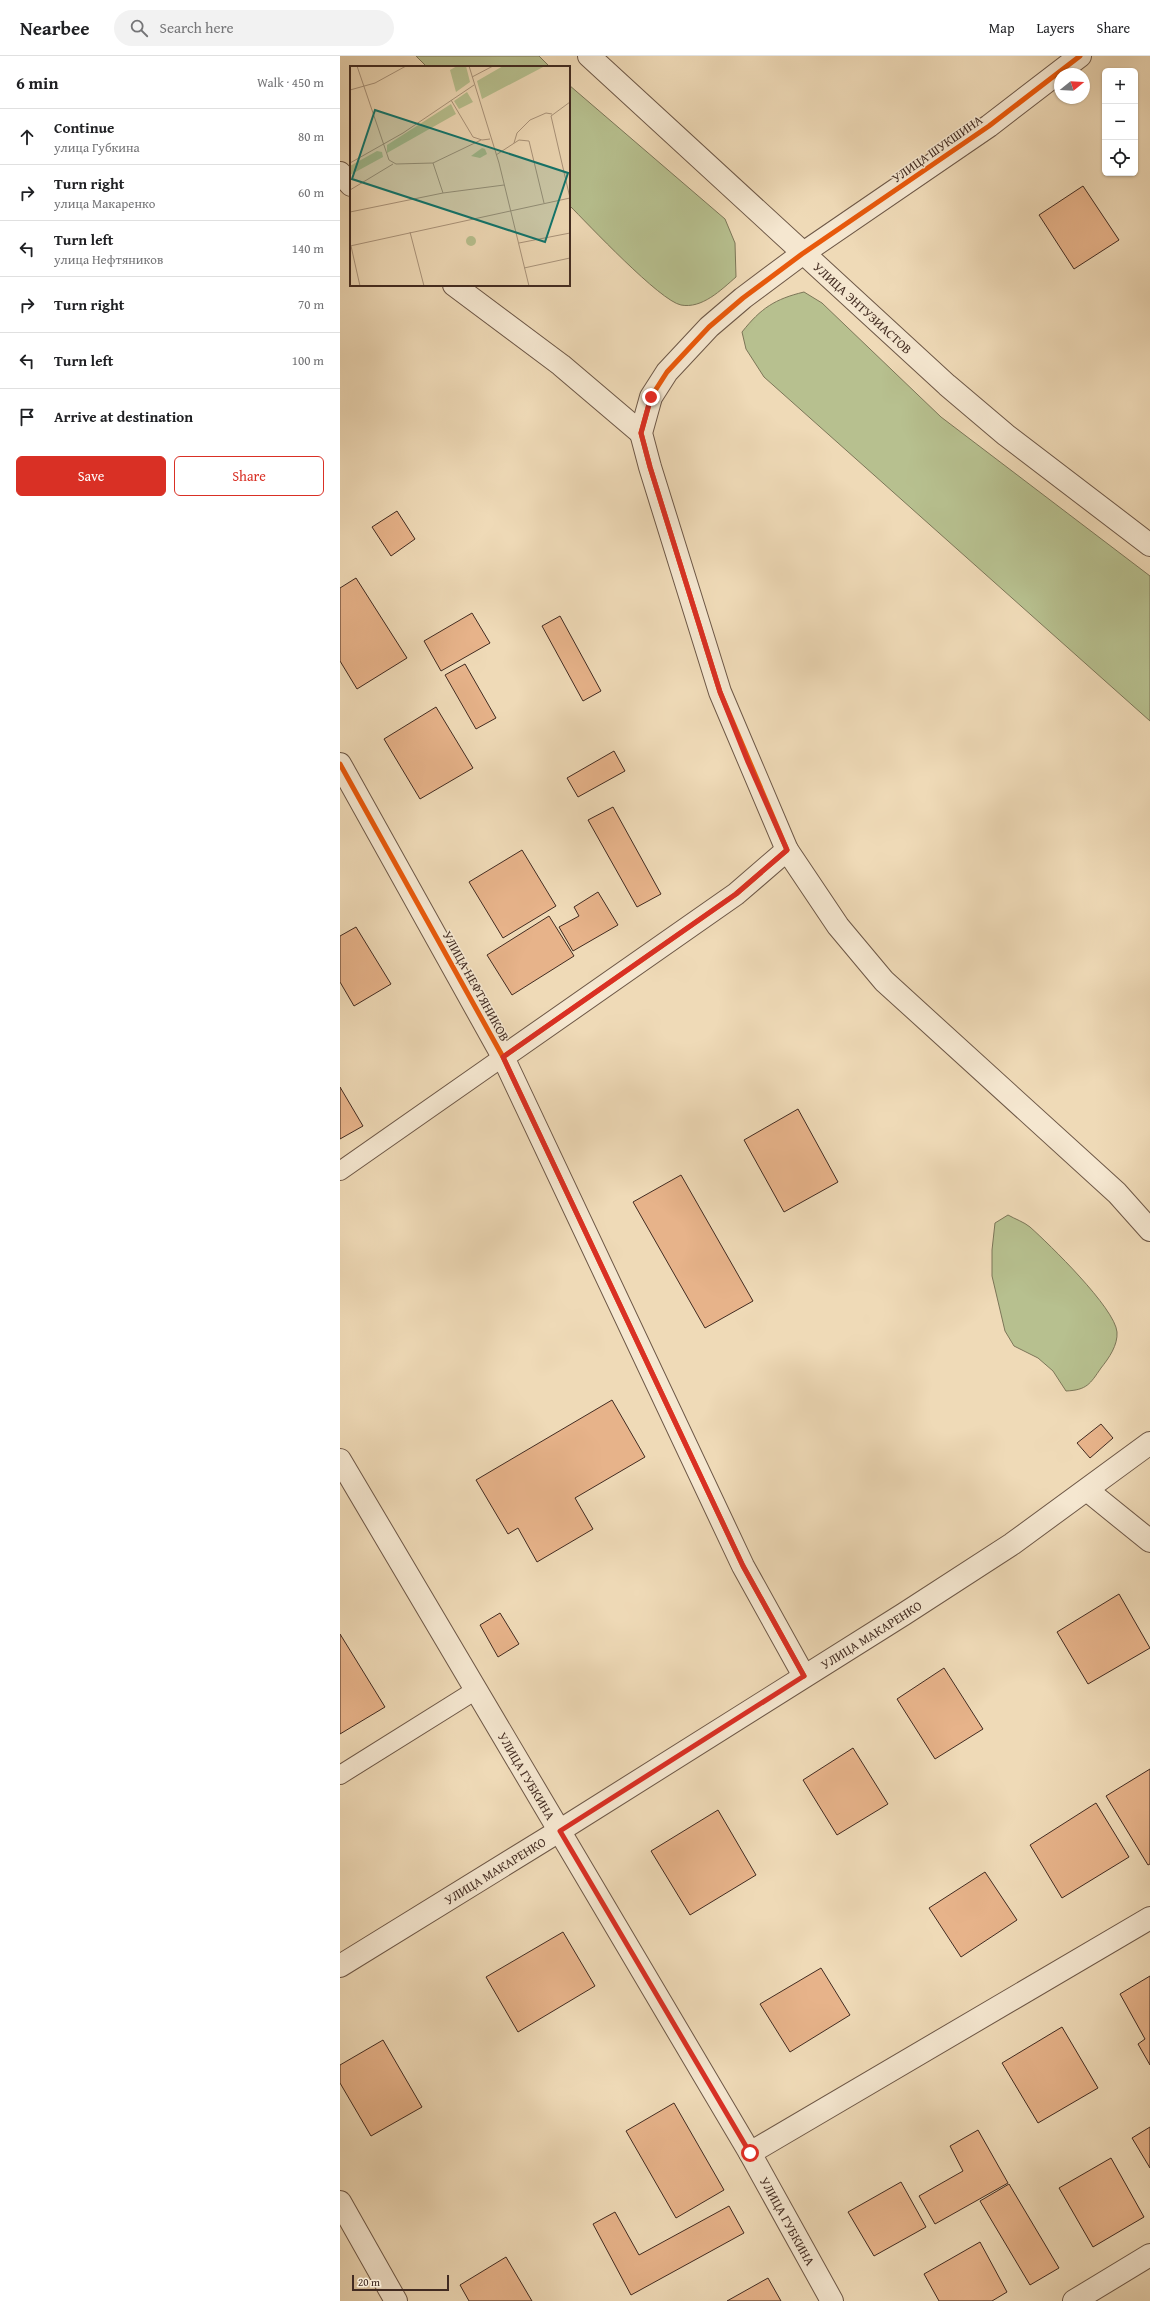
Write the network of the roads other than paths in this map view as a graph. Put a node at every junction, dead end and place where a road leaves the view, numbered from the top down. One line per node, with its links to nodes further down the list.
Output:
1 (589, 56): 5 (street, УЛИЦА ЭНТУЗИАСТОВ)
2 (1080, 56): 5 (street, УЛИЦА ШУКШИНА)
3 (340, 173): 4 (street)
4 (350, 184)
5 (802, 254): 7 (street, УЛИЦА ШУКШИНА); 8 (street, УЛИЦА ЭНТУЗИАСТОВ)
6 (455, 286): 7 (street)
7 (641, 433): 10 (street)
8 (1150, 545)
9 (340, 764): 11 (street, УЛИЦА НЕФТЯНИКОВ)
10 (787, 850): 11 (street); 13 (street)
11 (503, 1057): 12 (lane); 18 (street, УЛИЦА НЕФТЯНИКОВ)
12 (340, 1171)
13 (1150, 1230)
14 (1150, 1443): 16 (street, УЛИЦА МАКАРЕНКО)
15 (340, 1460): 19 (street, УЛИЦА ГУБКИНА)
16 (1087, 1490): 17 (street); 18 (street, УЛИЦА МАКАРЕНКО)
17 (1150, 1541)
18 (804, 1676): 21 (street, УЛИЦА МАКАРЕНКО)
19 (476, 1690): 20 (lane); 21 (street, УЛИЦА ГУБКИНА)
20 (340, 1775)
21 (560, 1831): 23 (street, УЛИЦА МАКАРЕНКО); 24 (street, УЛИЦА ГУБКИНА)
22 (1150, 1918): 24 (street)
23 (340, 1966)
24 (750, 2153): 28 (street, УЛИЦА ГУБКИНА)
25 (340, 2202): 27 (street)
26 (1150, 2255): 29 (street)
27 (396, 2301)
28 (832, 2301)
29 (1074, 2301)

